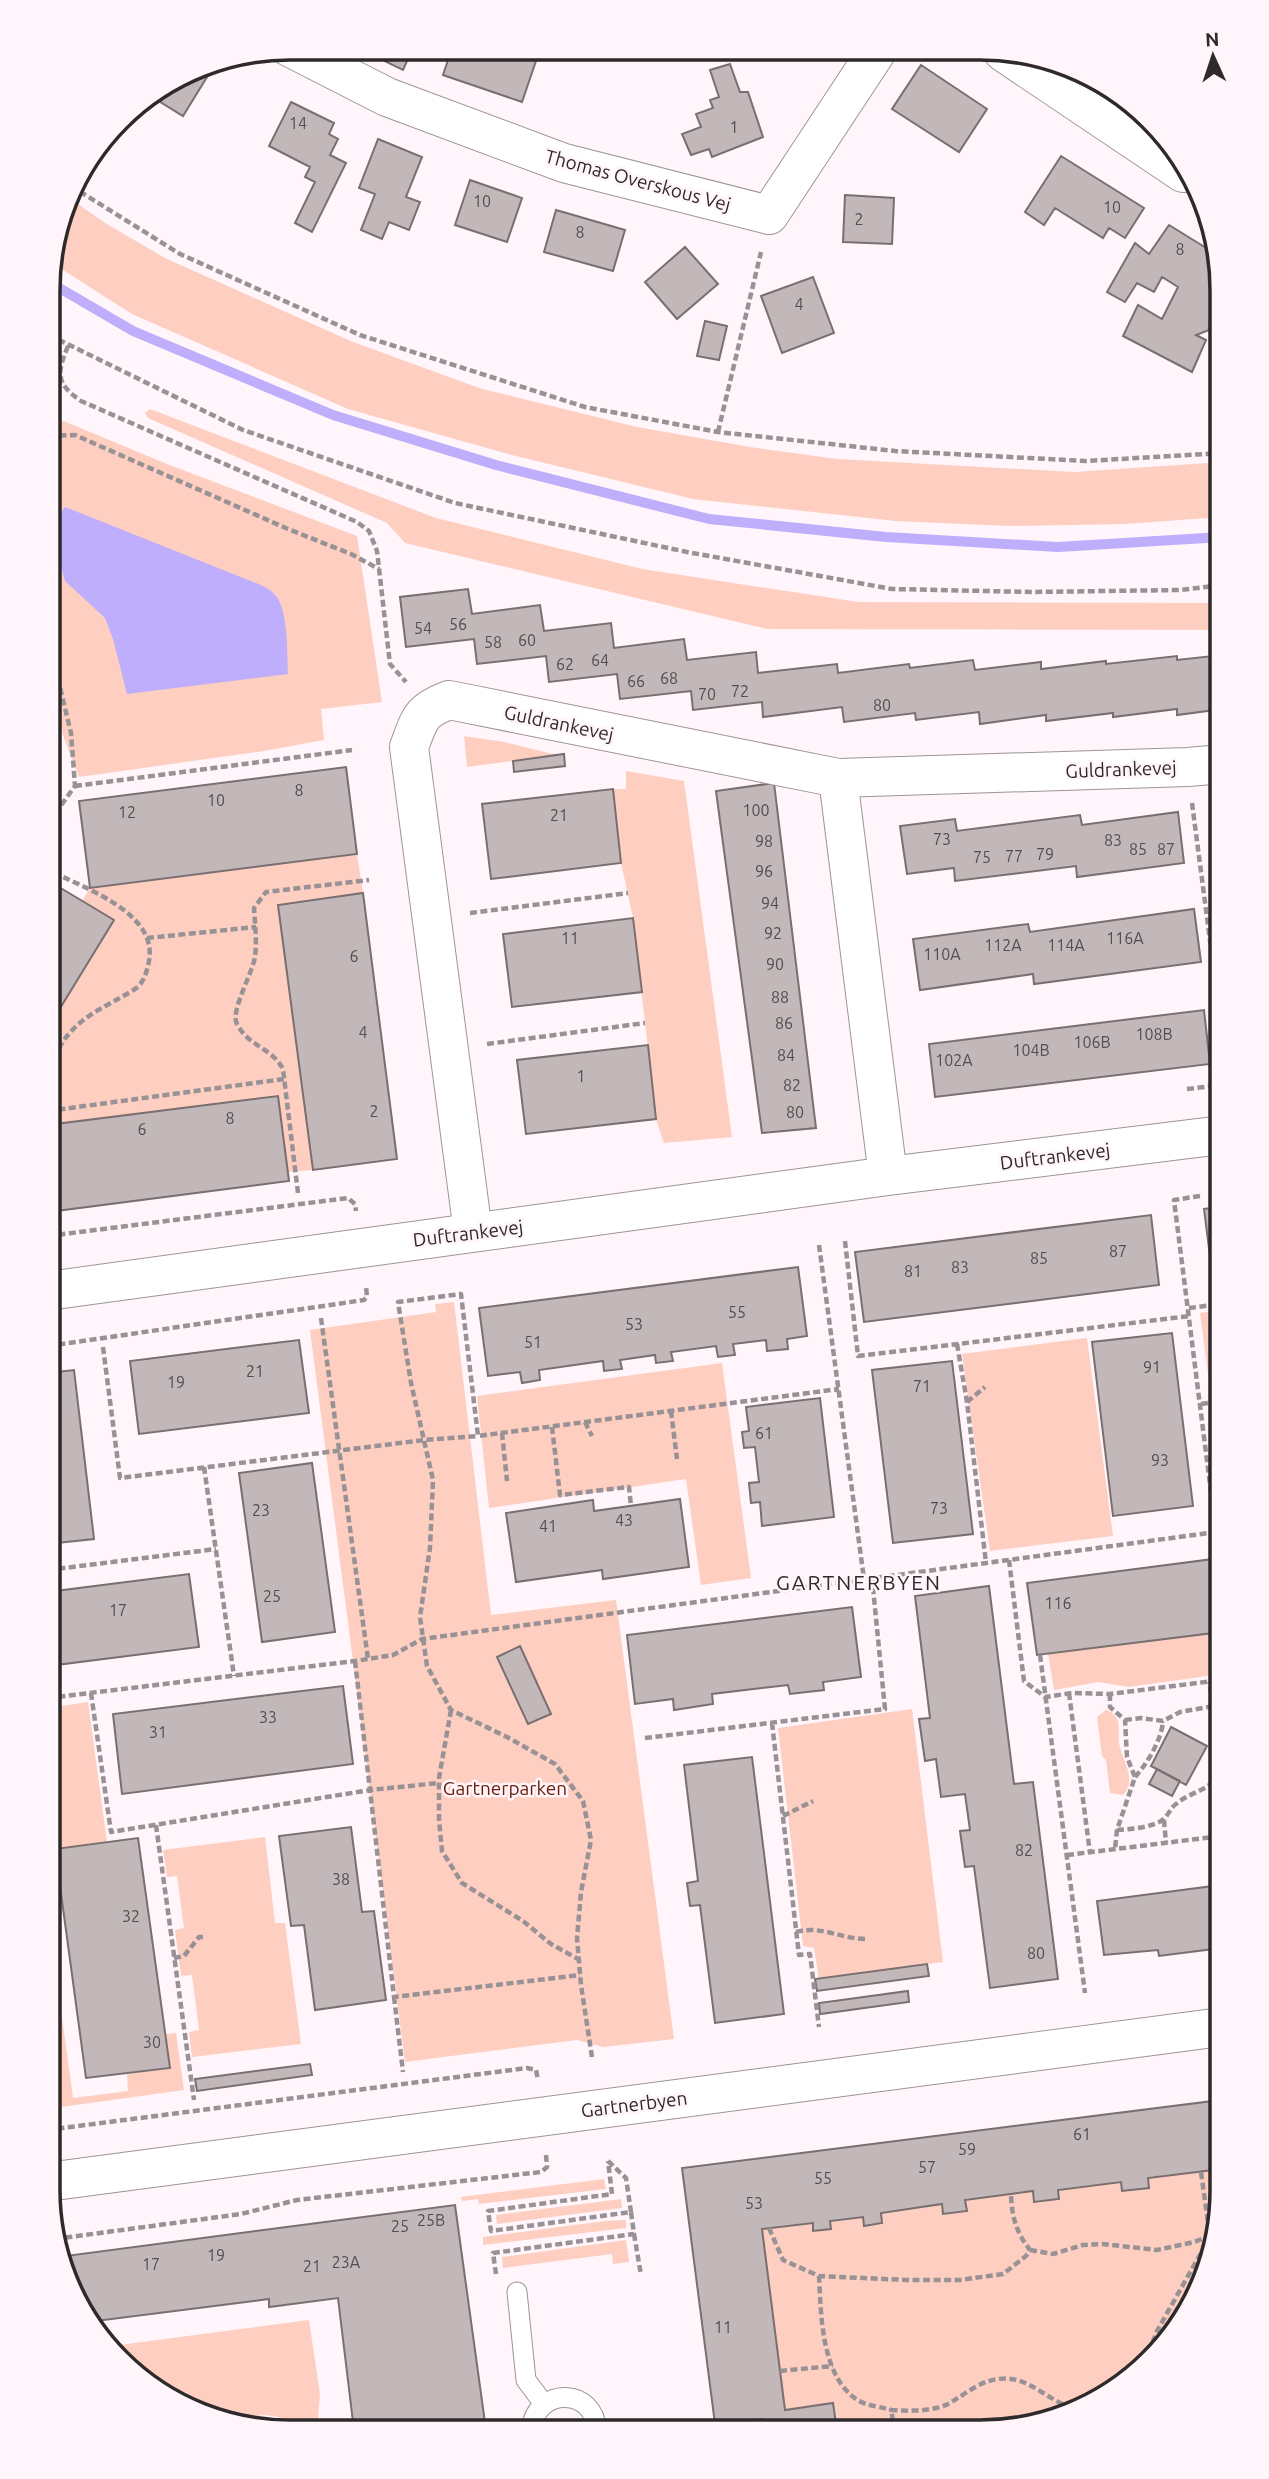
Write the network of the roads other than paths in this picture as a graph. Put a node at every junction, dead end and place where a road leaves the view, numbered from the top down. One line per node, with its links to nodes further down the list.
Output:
1 (314, 60): 2 (street, Thomas Overskous Vej)
2 (871, 60)
3 (1020, 63): 4 (street)
4 (1174, 167)
5 (1205, 766): 6 (street, Guldrankevej)
6 (838, 778): 8 (street); 9 (street, Guldrankevej)
7 (1210, 1137): 8 (street, Duftrankevej)
8 (888, 1176): 9 (street, Duftrankevej)
9 (473, 1232): 10 (street, Duftrankevej)
10 (60, 1288)
11 (1209, 2029): 12 (street, Gartnerbyen)
12 (60, 2180)
13 (517, 2292): 14 (lane)
14 (544, 2404): 15 (lane); 16 (lane)
15 (533, 2420)
16 (594, 2420)

